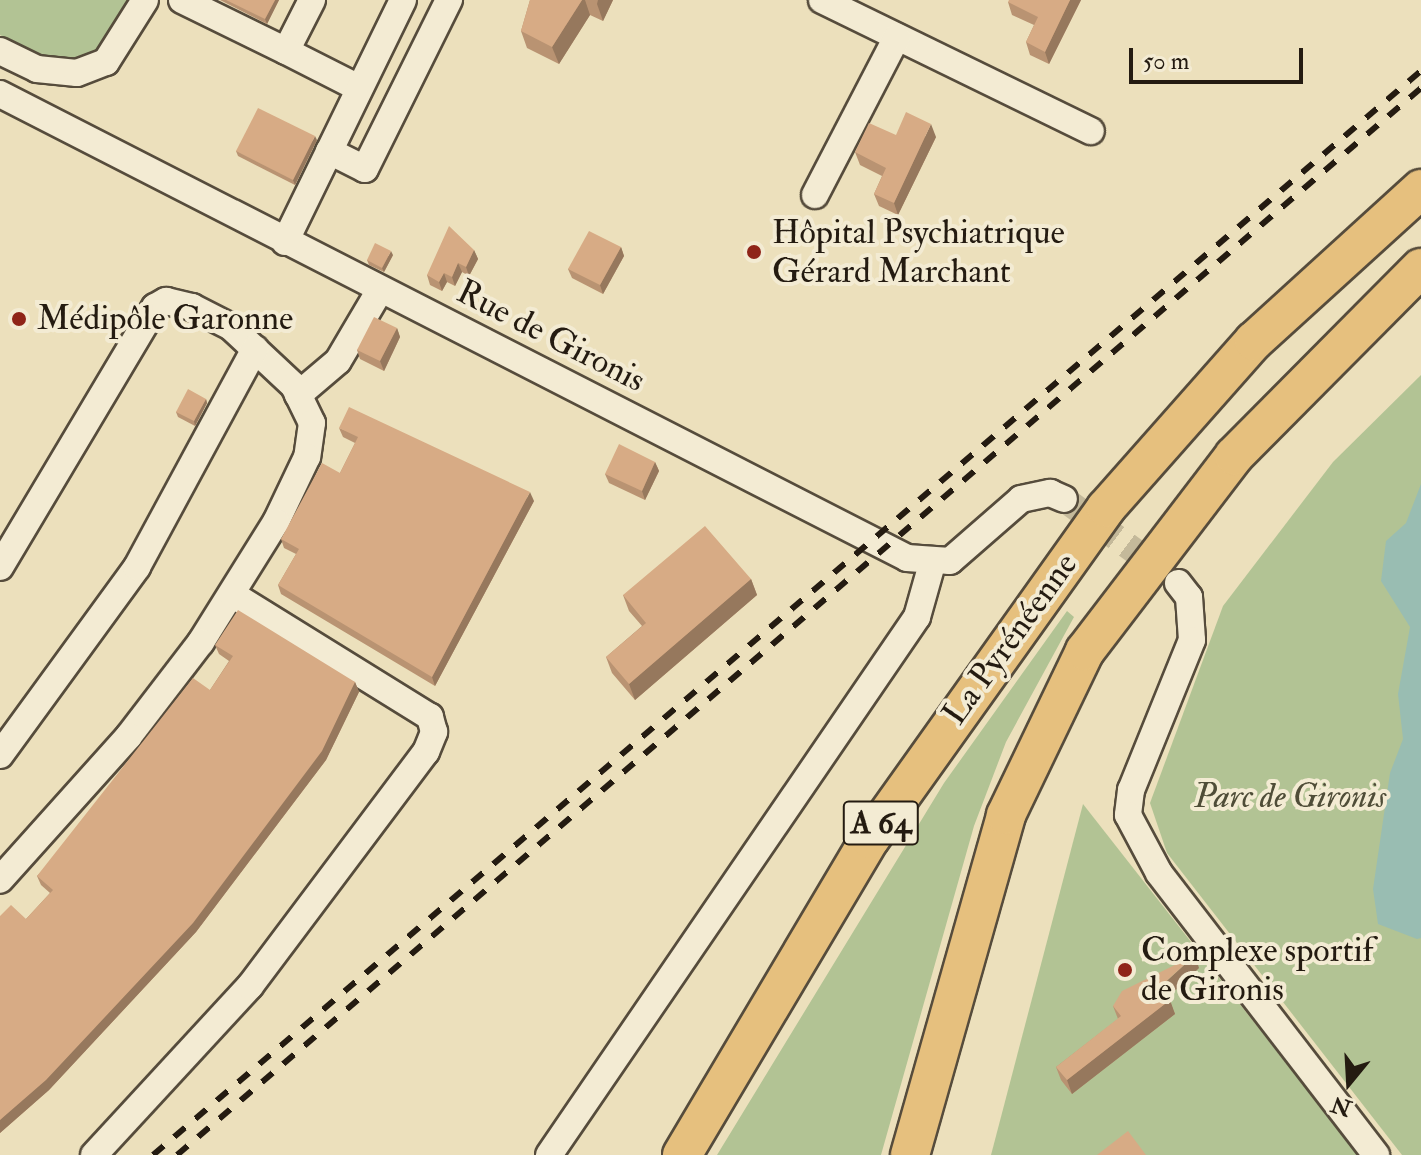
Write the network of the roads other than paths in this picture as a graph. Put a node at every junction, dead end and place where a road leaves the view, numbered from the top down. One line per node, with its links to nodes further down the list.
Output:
1 (145, 0): 8 (street)
2 (182, 0): 9 (street)
3 (312, 0): 9 (street)
4 (403, 0): 10 (street)
5 (449, 0): 13 (street)
6 (822, 0): 7 (street)
7 (897, 37): 12 (street); 15 (street)
8 (0, 51)
9 (286, 51): 10 (street)
10 (359, 88): 13 (street)
11 (0, 94): 16 (street, Rue de Gironis)
12 (1091, 131)
13 (329, 151): 16 (street)
14 (1421, 189): 30 (highway, La Pyrénéenne / A 64)
15 (815, 195)
16 (285, 242): 18 (street, Rue de Gironis)
17 (1421, 268): 31 (highway, La Pyrénéenne)
18 (380, 290): 20 (street); 22 (street, Rue de Gironis)
19 (255, 349): 20 (street); 23 (street); 26 (street)
20 (298, 395): 25 (street)
21 (1064, 499): 22 (street)
22 (932, 564): 29 (street)
23 (0, 567)
24 (1178, 583): 32 (street)
25 (232, 594): 27 (street); 28 (street)
26 (0, 755)
27 (0, 880)
28 (94, 1155)
29 (549, 1155)
30 (682, 1155)
31 (910, 1155)
32 (1376, 1155)

